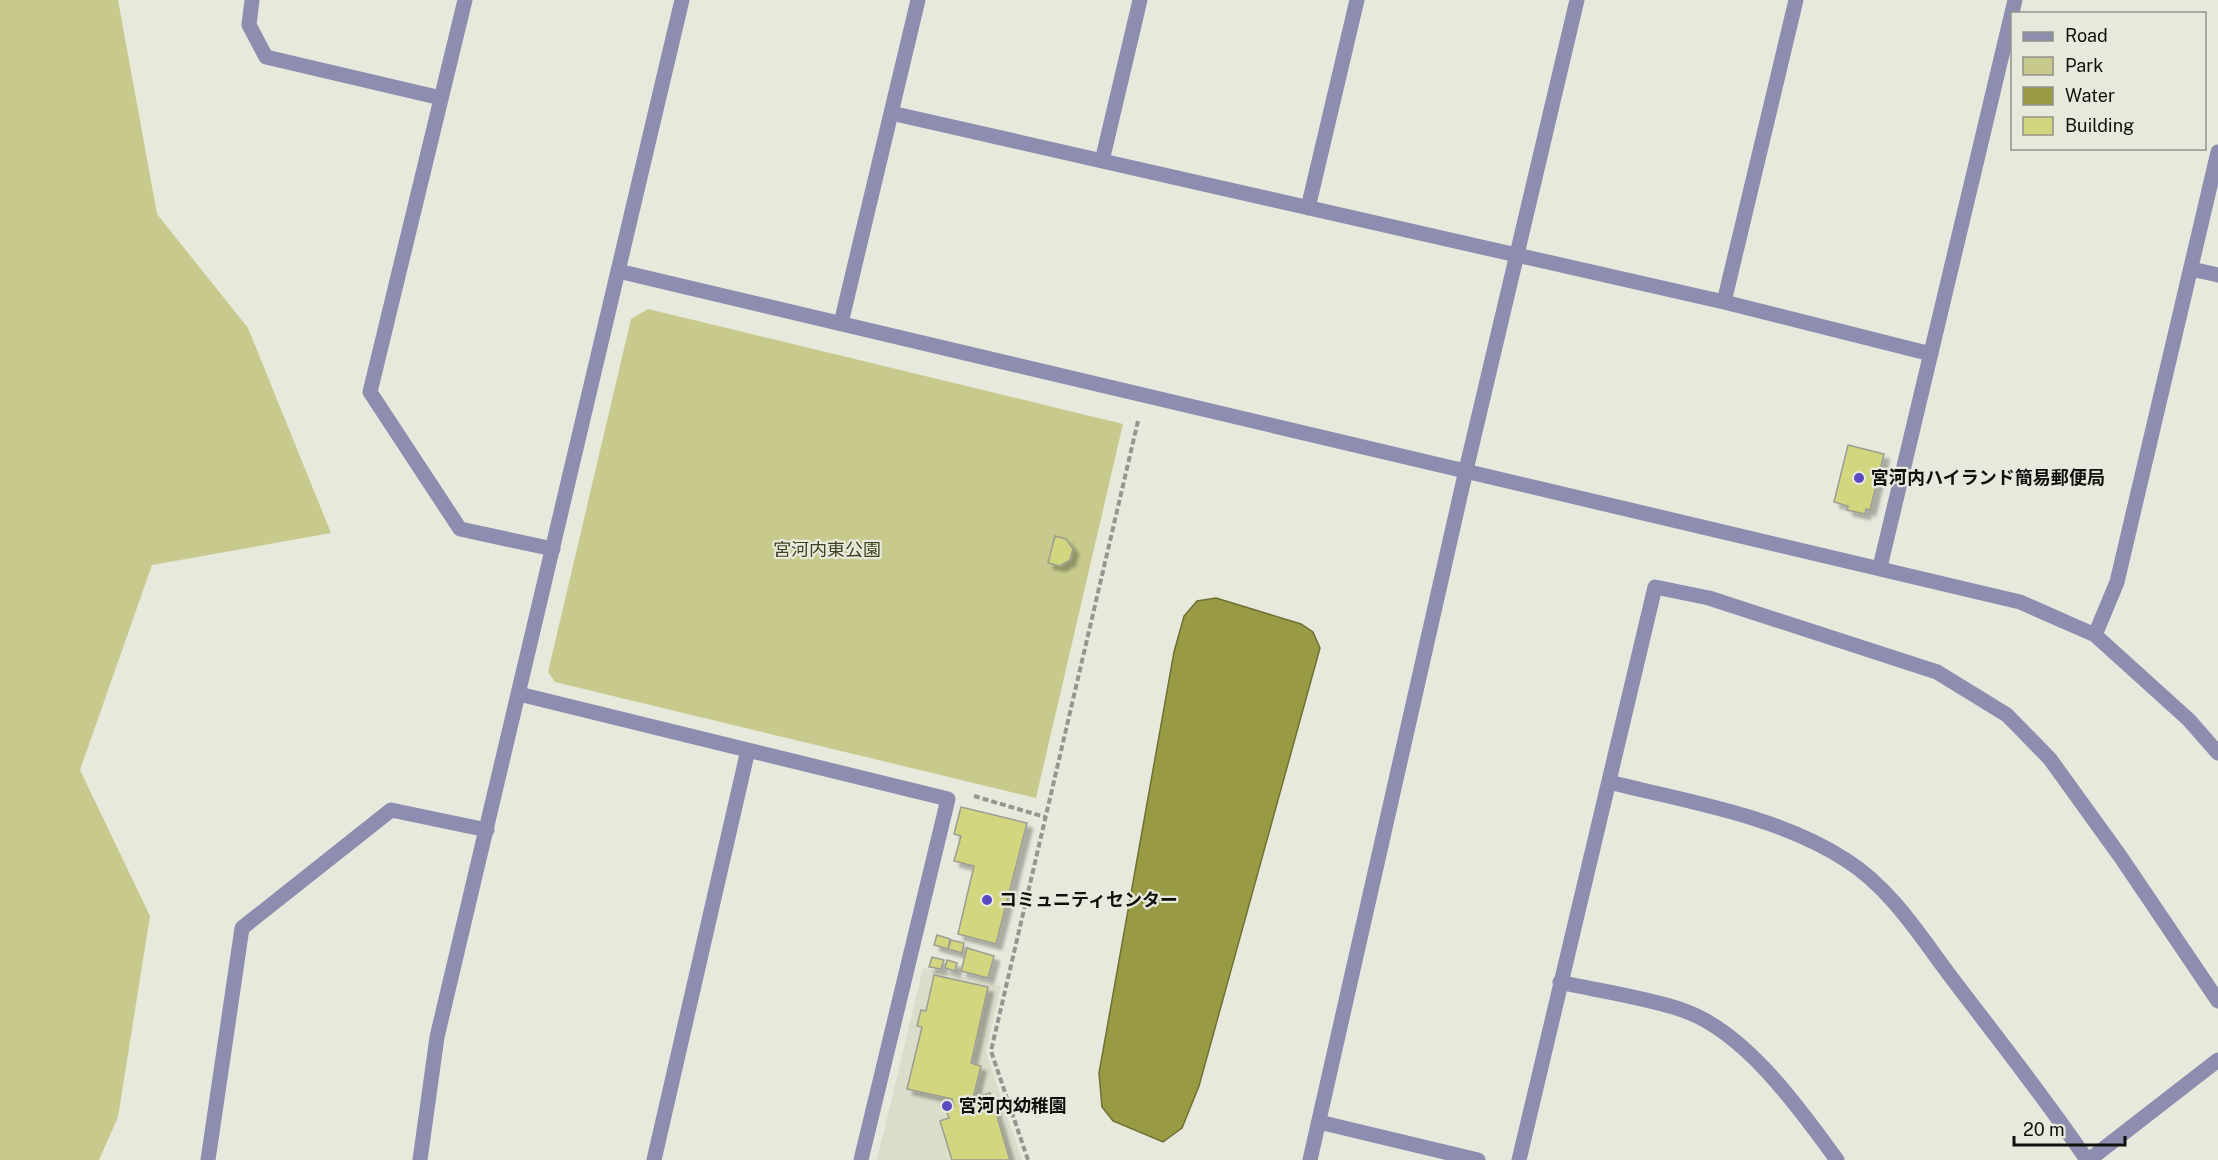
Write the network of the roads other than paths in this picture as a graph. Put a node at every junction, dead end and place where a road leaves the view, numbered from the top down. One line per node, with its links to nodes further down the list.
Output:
1 (252, 0): 10 (street)
2 (465, 0): 10 (street)
3 (682, 0): 17 (street)
4 (918, 0): 11 (street)
5 (1140, 0): 13 (street)
6 (1357, 0): 14 (street)
7 (1577, 0): 15 (street)
8 (1796, 0): 19 (street)
9 (2011, 17): 21 (street)
10 (441, 98): 23 (street)
11 (891, 113): 13 (street); 20 (street)
12 (2218, 153): 16 (street)
13 (1102, 161): 14 (street)
14 (1308, 208): 15 (street)
15 (1517, 255): 19 (street); 22 (street)
16 (2191, 269): 18 (street); 25 (street)
17 (618, 271): 20 (street); 23 (street)
18 (2218, 275)
19 (1724, 302): 21 (street)
20 (841, 323): 22 (street)
21 (1931, 354): 24 (street)
22 (1466, 470): 24 (street); 34 (street)
23 (553, 549): 26 (street)
24 (1880, 567): 25 (street)
25 (2095, 635): 28 (street)
26 (519, 694): 27 (street); 30 (street)
27 (748, 750): 37 (street); 38 (street)
28 (2218, 753)
29 (1609, 782): 31 (street); 32 (street); 43 (street)
30 (487, 830): 35 (street); 36 (street)
31 (1560, 982): 41 (street); 42 (street)
32 (2218, 1001)
33 (2218, 1060): 43 (street)
34 (1319, 1122): 39 (street); 40 (street)
35 (208, 1160)
36 (420, 1160)
37 (654, 1160)
38 (861, 1160)
39 (1310, 1160)
40 (1478, 1160)
41 (1519, 1160)
42 (1837, 1160)
43 (2088, 1160)

